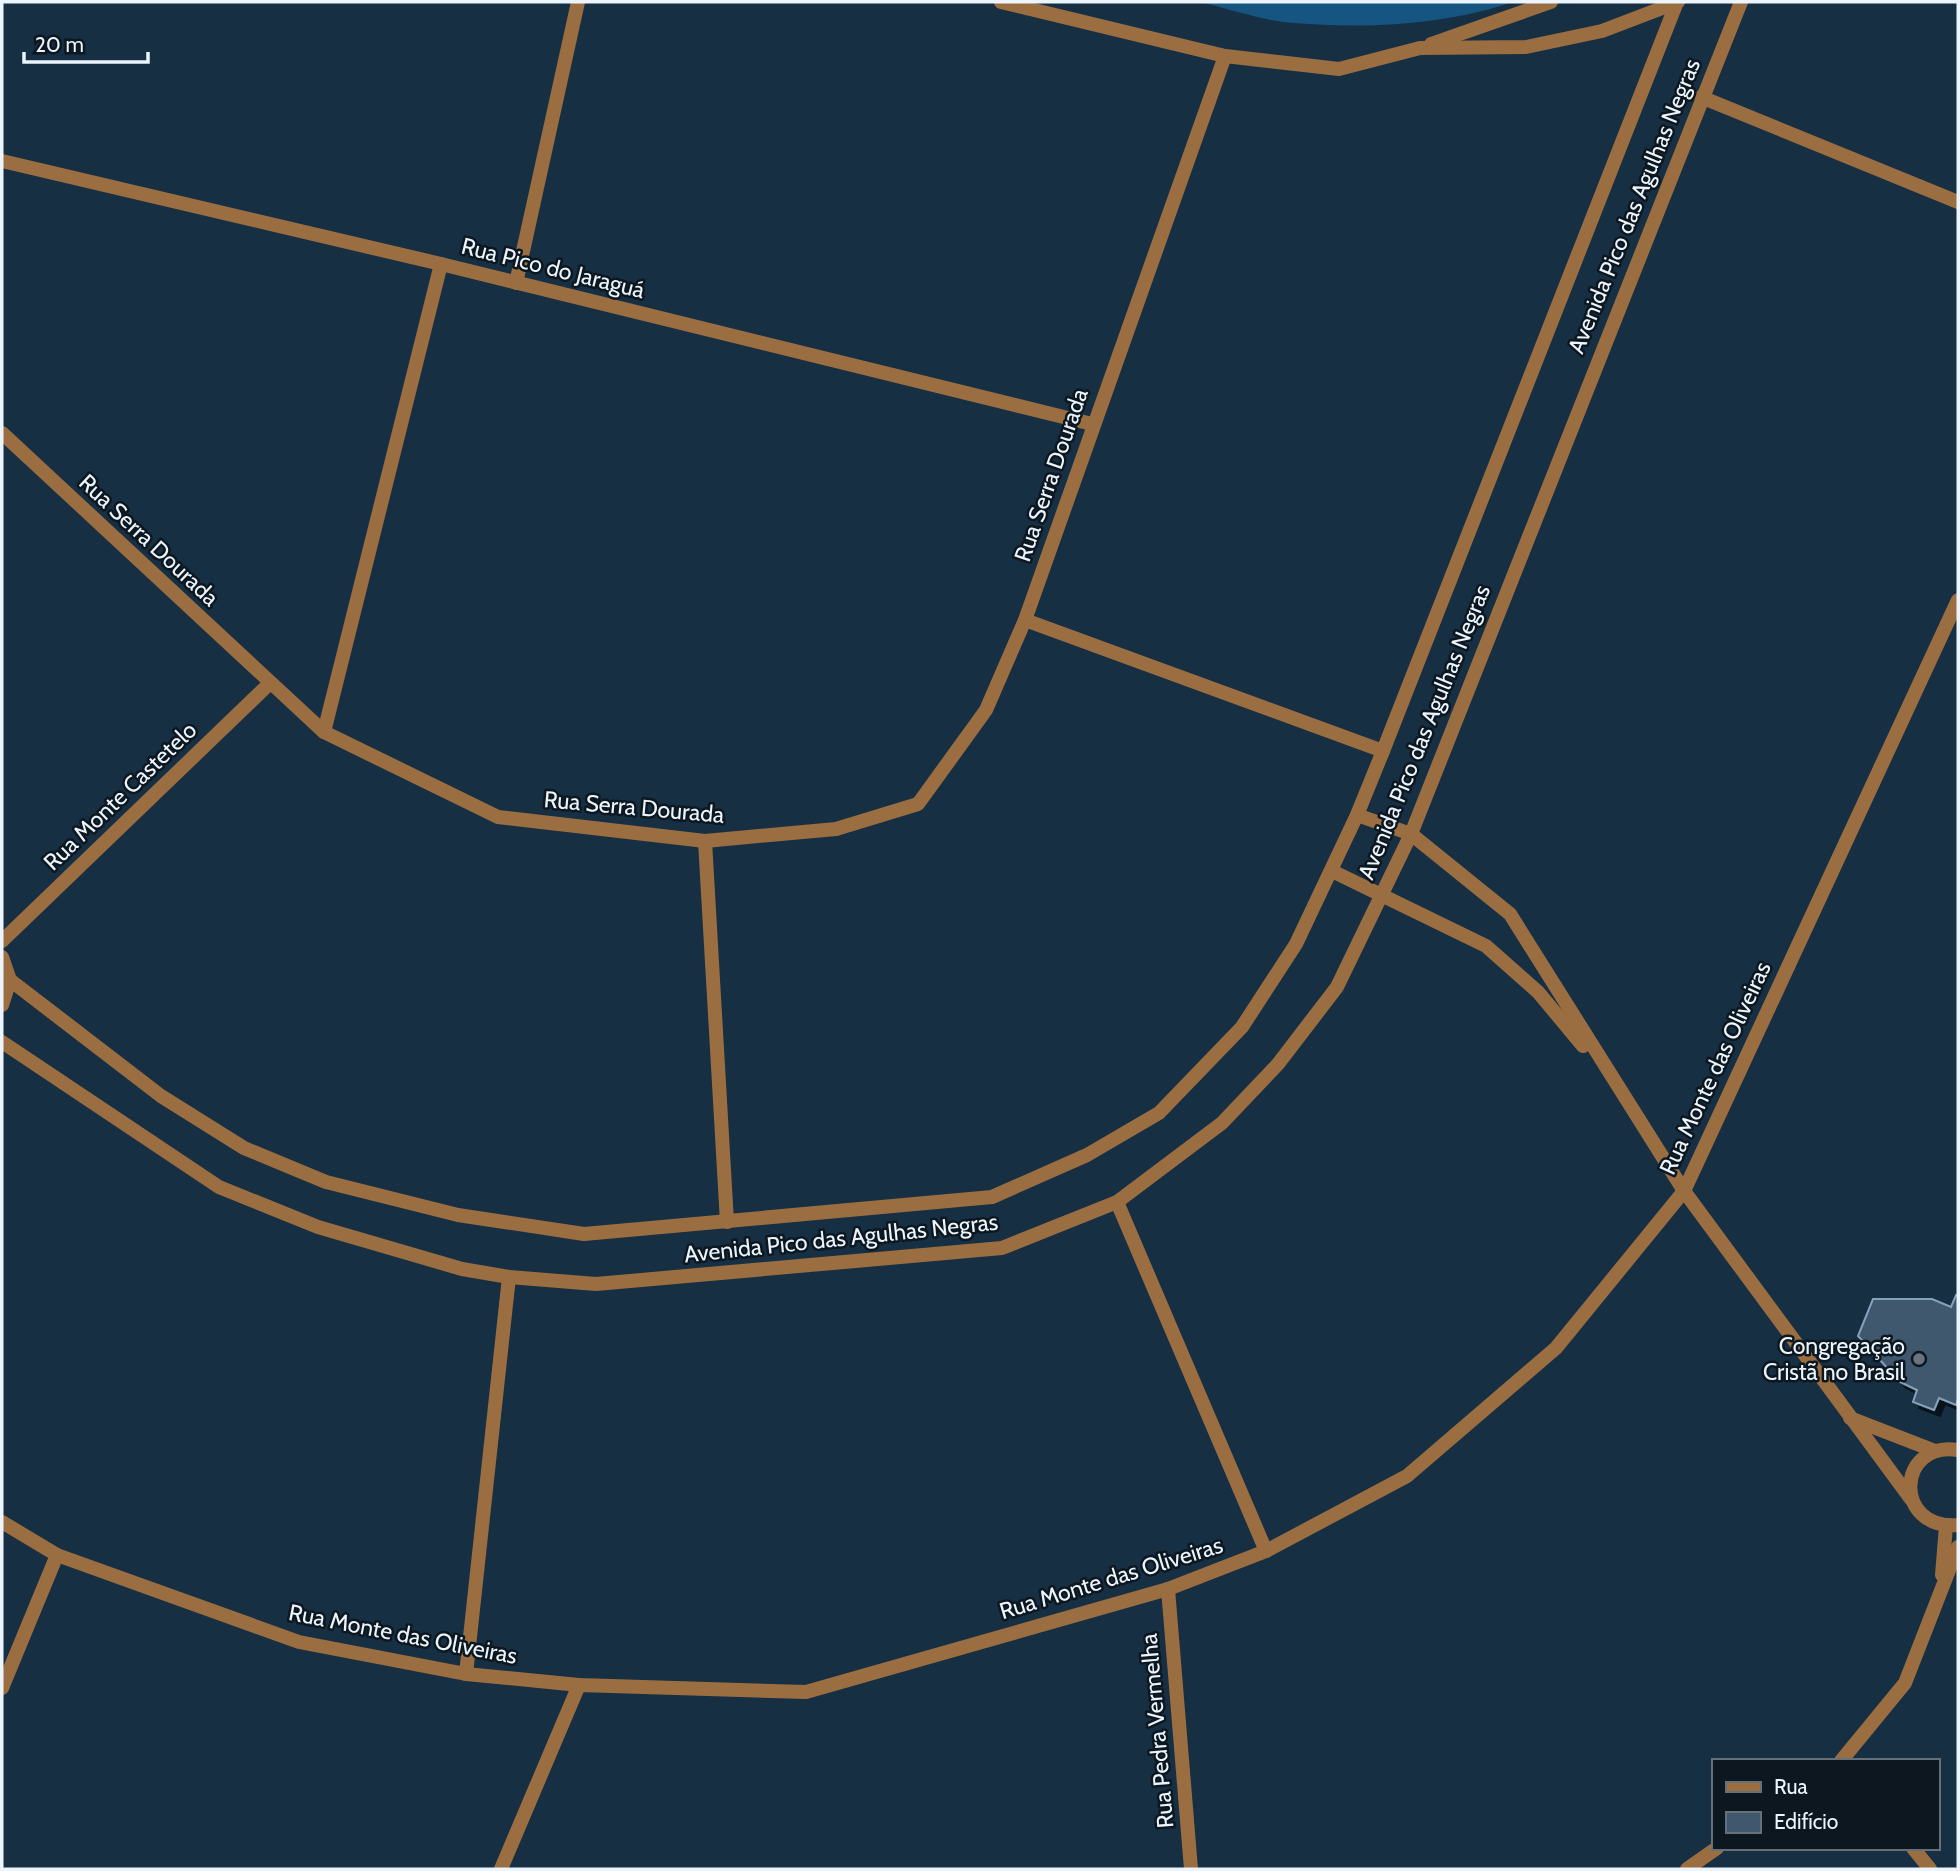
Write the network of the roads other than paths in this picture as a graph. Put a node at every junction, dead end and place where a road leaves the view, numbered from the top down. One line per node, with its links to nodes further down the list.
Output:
1 (578, 2): 12 (street)
2 (1001, 2): 7 (street)
3 (1551, 2): 6 (street)
4 (1677, 2): 6 (street); 19 (street, Avenida Pico das Agulhas Negras)
5 (1741, 2): 8 (street, Avenida Pico das Agulhas Negras)
6 (1420, 48): 7 (street)
7 (1225, 56): 13 (street, Rua Serra Dourada)
8 (1701, 97): 10 (street); 21 (street, Avenida Pico das Agulhas Negras)
9 (2, 161): 11 (street, Rua Pico do Jaraguá)
10 (1958, 202)
11 (441, 264): 12 (street, Rua Pico do Jaraguá); 18 (street)
12 (516, 283): 13 (street, Rua Pico do Jaraguá)
13 (1092, 424): 16 (street, Rua Serra Dourada)
14 (2, 433): 17 (street, Rua Serra Dourada)
15 (1958, 600): 31 (street, Rua Monte das Oliveiras)
16 (1025, 620): 19 (street); 22 (street, Rua Serra Dourada)
17 (269, 684): 18 (street, Rua Serra Dourada); 25 (street, Rua Monte Castetelo)
18 (324, 732): 22 (street, Rua Serra Dourada)
19 (1383, 751): 20 (street, Avenida Pico das Agulhas Negras)
20 (1357, 815): 21 (street); 23 (street, Avenida Pico das Agulhas Negras)
21 (1411, 834): 24 (street, Avenida Pico das Agulhas Negras); 30 (street)
22 (705, 841): 33 (street)
23 (1332, 871): 24 (street); 33 (street, Avenida Pico das Agulhas Negras)
24 (1382, 893): 30 (street); 32 (street, Avenida Pico das Agulhas Negras)
25 (2, 941)
26 (2, 957): 27 (street)
27 (10, 980): 28 (street); 33 (street, Avenida Pico das Agulhas Negras)
28 (2, 1005)
29 (2, 1042): 34 (street, Avenida Pico das Agulhas Negras)
30 (1617, 1088): 31 (street)
31 (1684, 1191): 35 (street); 42 (street, Rua Monte das Oliveiras)
32 (1116, 1202): 34 (street, Avenida Pico das Agulhas Negras); 42 (street)
33 (727, 1222)
34 (509, 1277): 46 (street)
35 (1849, 1418): 37 (street); 38 (street)
36 (1958, 1450): 37 (street)
37 (1935, 1451): 38 (street)
38 (1911, 1499): 40 (street)
39 (2, 1522): 43 (street, Rua Monte das Oliveiras)
40 (1952, 1526): 44 (street)
41 (1958, 1547): 44 (street)
42 (1266, 1551): 45 (street, Rua Monte das Oliveiras)
43 (57, 1555): 46 (street, Rua Monte das Oliveiras); 48 (street)
44 (1941, 1587): 49 (street)
45 (1168, 1589): 47 (street, Rua Monte das Oliveiras); 53 (street, Rua Pedra Vermelha)
46 (466, 1674): 47 (street, Rua Monte das Oliveiras)
47 (579, 1685): 52 (street)
48 (2, 1688)
49 (1843, 1759)
50 (1714, 1850): 54 (street)
51 (1915, 1850): 55 (street)
52 (501, 1869)
53 (1191, 1869)
54 (1687, 1869)
55 (1930, 1869)

